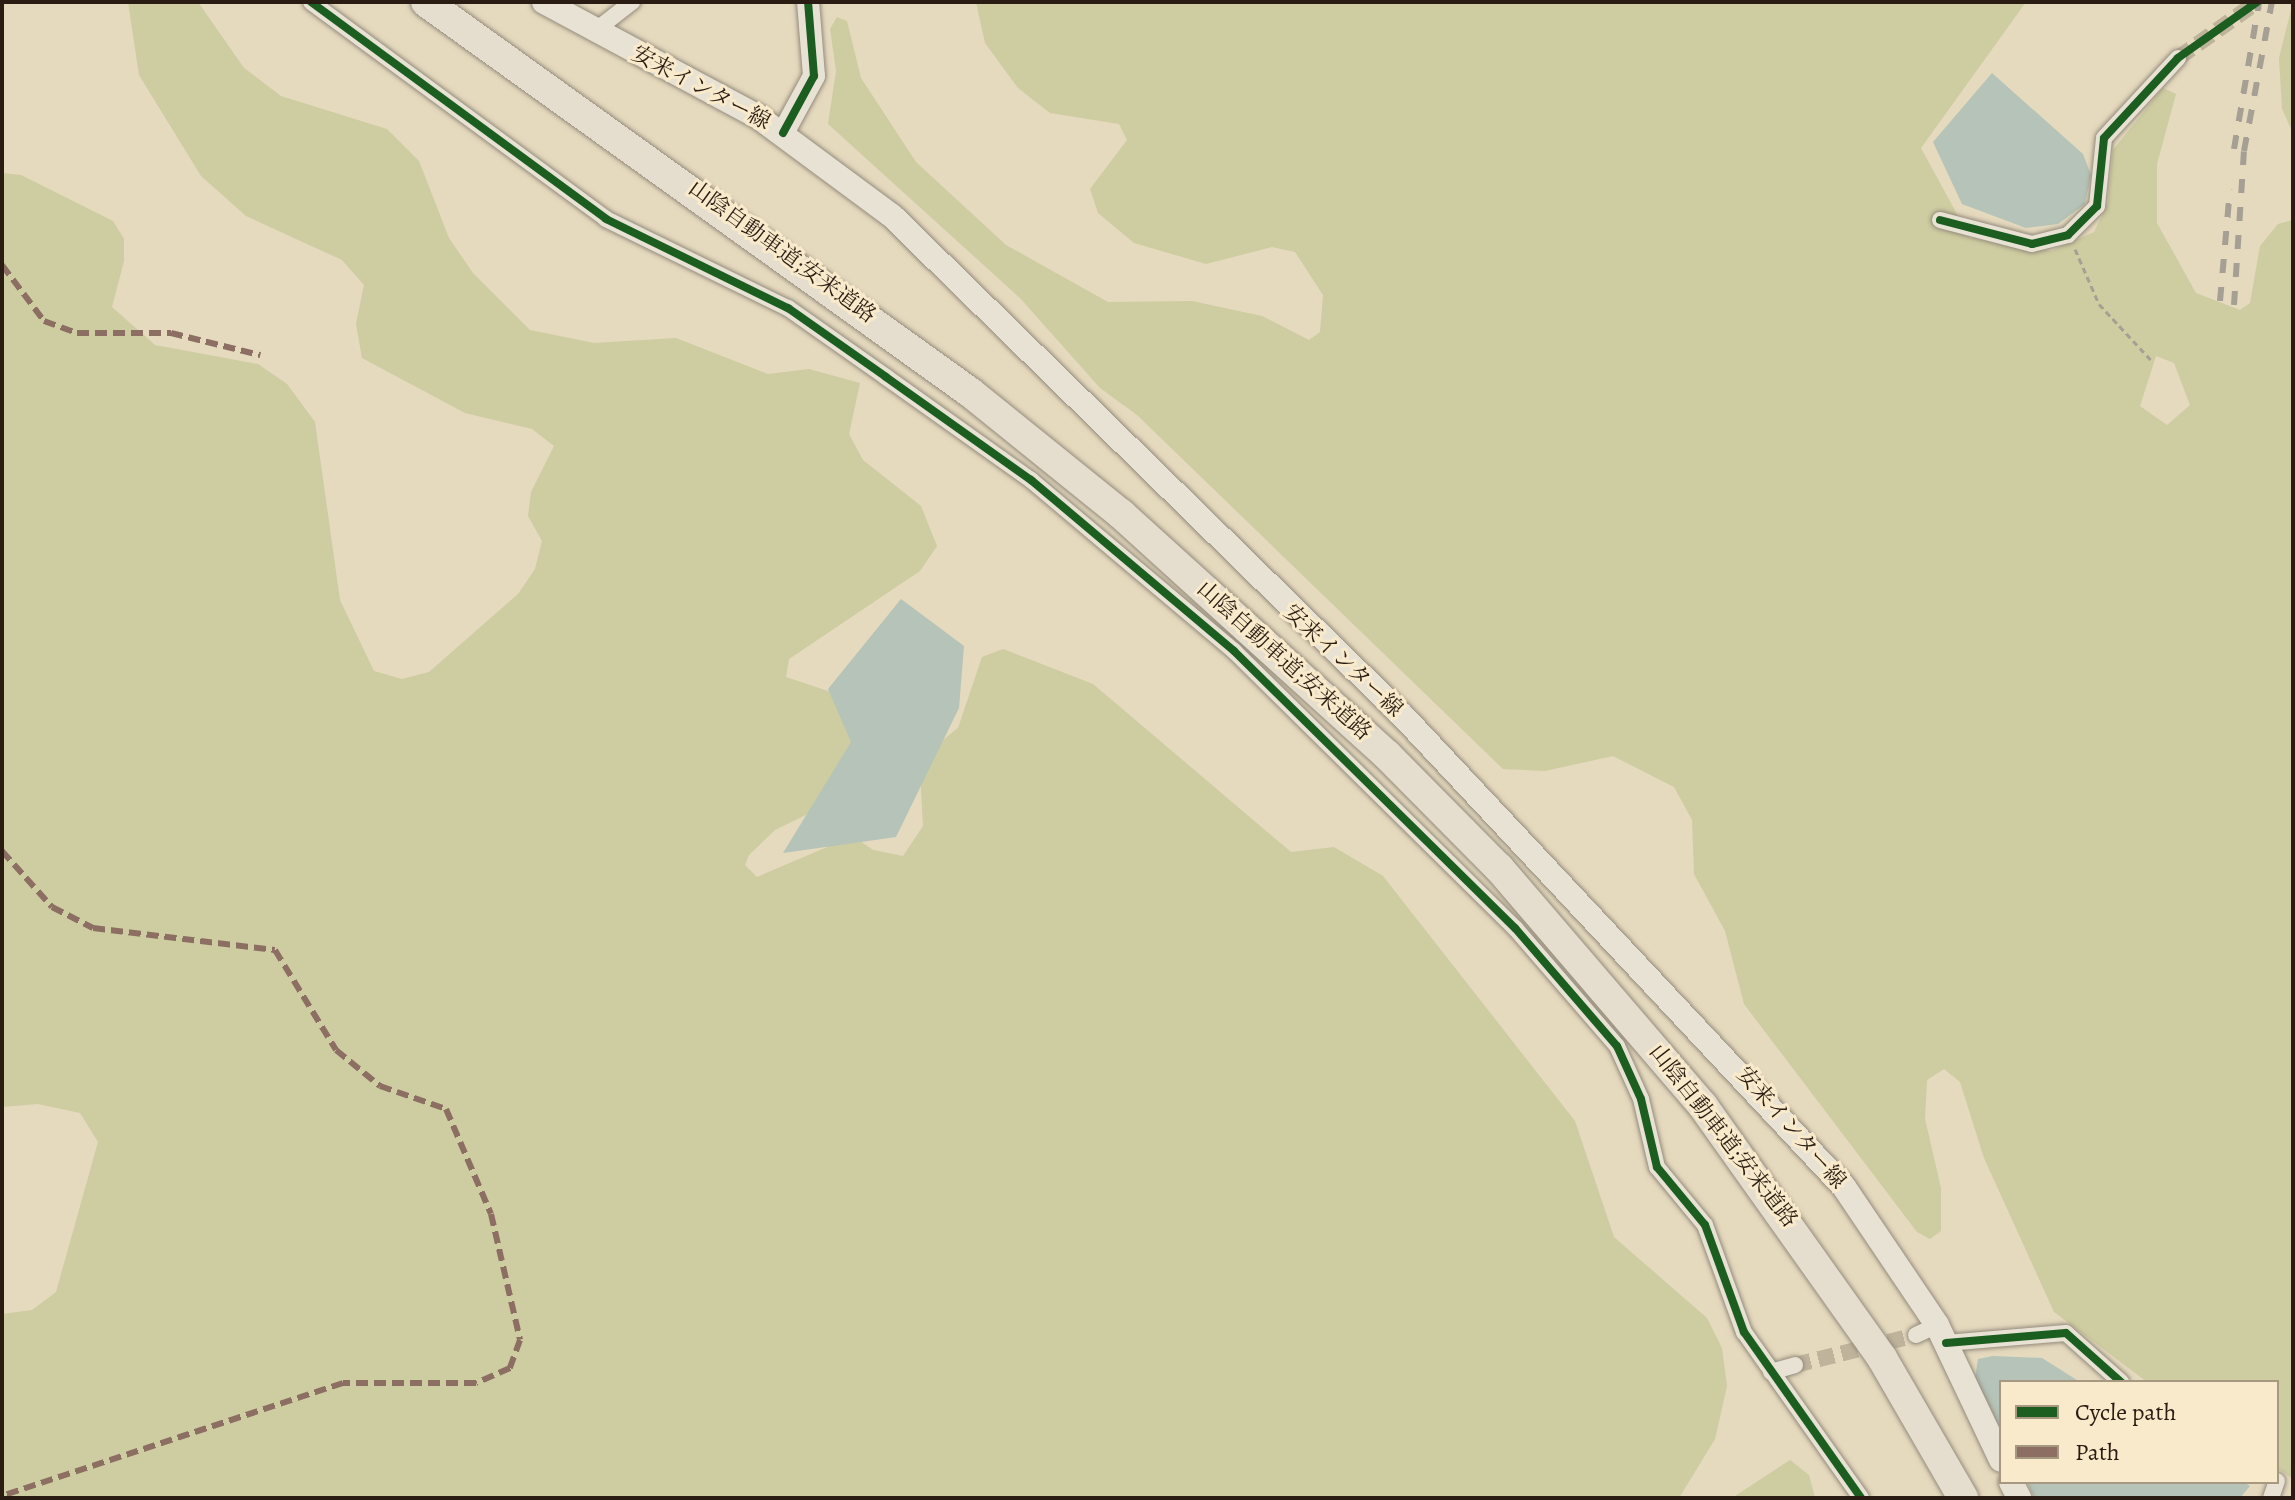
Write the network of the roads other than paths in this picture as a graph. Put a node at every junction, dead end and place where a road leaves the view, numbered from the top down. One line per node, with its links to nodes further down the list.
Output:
1 (311, 2): 12 (street)
2 (426, 2): 16 (highway, 山陰自動車道;安来道路)
3 (544, 2): 6 (main road, 安来インター線)
4 (632, 2): 6 (street)
5 (808, 2): 8 (street)
6 (596, 30): 8 (main road, 安来インター線)
7 (2178, 58): 9 (street)
8 (783, 133): 10 (main road, 安来インター線)
9 (1940, 220)
10 (1933, 1335): 13 (street); 14 (main road, 安来インター線)
11 (1795, 1365): 12 (street)
12 (1771, 1372): 15 (street)
13 (2119, 1380)
14 (1999, 1456)
15 (1861, 1498)
16 (1963, 1498)

